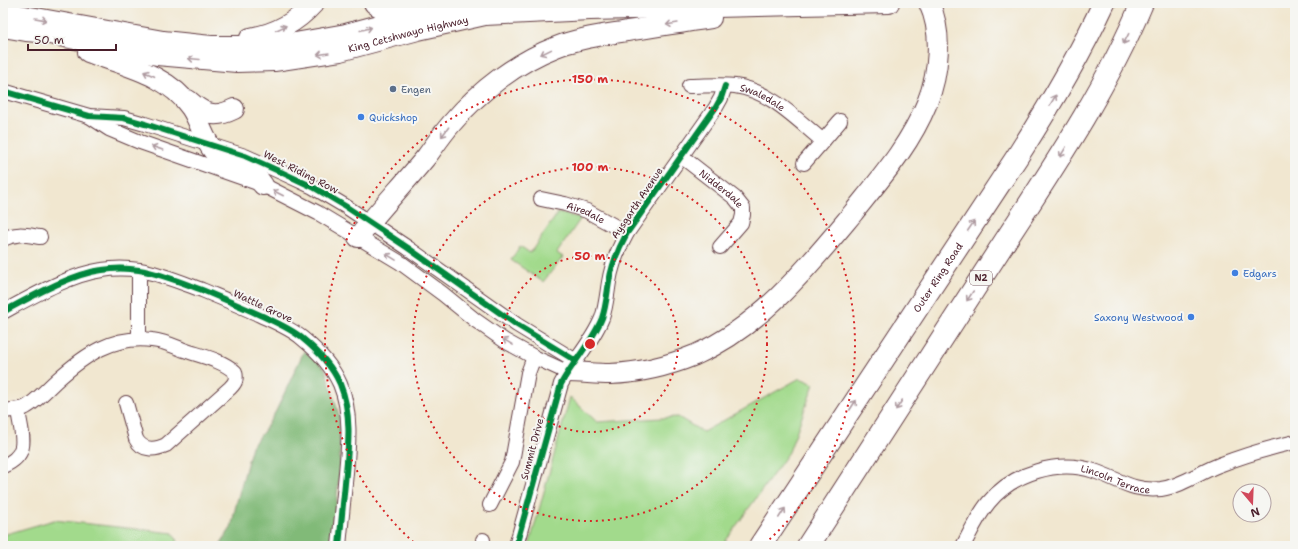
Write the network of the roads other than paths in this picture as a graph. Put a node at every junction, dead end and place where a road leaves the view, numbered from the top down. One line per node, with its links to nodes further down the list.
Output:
1 (314, 3): 14 (main road, one-way to 1)
2 (374, 3): 3 (main road)
3 (440, 3)
4 (472, 3): 14 (main road, King Cetshwayo Highway, one-way to 4)
5 (889, 3): 9 (main road, King Cetshwayo Highway)
6 (929, 3): 39 (main road)
7 (1104, 3): 48 (highway, Outer Ring Road, one-way to 7)
8 (1142, 3): 49 (highway, N2, one-way to 49)
9 (780, 6): 13 (main road, King Cetshwayo Highway, one-way to 13); 28 (main road, one-way to 28)
10 (3, 12): 14 (main road, King Cetshwayo Highway, one-way to 14)
11 (3, 27): 13 (main road, King Cetshwayo Highway)
12 (3, 31): 13 (main road)
13 (32, 32): 18 (main road, one-way to 13)
14 (188, 44)
15 (689, 86): 16 (street, Swaledale)
16 (725, 86): 22 (street, Swaledale); 24 (street, Aysgarth Avenue)
17 (3, 91): 20 (street, West Riding Row)
18 (183, 96): 19 (main road); 23 (main road)
19 (234, 109)
20 (89, 116): 23 (street, West Riding Row); 26 (street, West Riding Row, one-way to 20)
21 (840, 121): 22 (street)
22 (822, 141): 25 (street)
23 (209, 143): 26 (main road); 28 (street, West Riding Row)
24 (681, 156): 29 (street, Aysgarth Avenue); 32 (street, Nidderdale)
25 (804, 163)
26 (263, 185): 28 (street, West Riding Row, one-way to 26)
27 (541, 199): 29 (street, Airedale)
28 (364, 230): 33 (street, West Riding Row); 35 (street, West Riding Row, one-way to 28)
29 (627, 233): 39 (street, Aysgarth Avenue)
30 (40, 238): 31 (street)
31 (3, 240)
32 (720, 247)
33 (422, 258): 35 (street); 39 (street, West Riding Row)
34 (139, 270): 36 (street, Wattle Grove); 37 (street); 46 (street, Wattle Grove)
35 (412, 272): 38 (street, West Riding Row, one-way to 35)
36 (3, 312)
37 (139, 339): 40 (street); 41 (street)
38 (534, 357): 39 (street, West Riding Row); 45 (street)
39 (576, 369): 47 (street, Summit Drive)
40 (126, 403)
41 (18, 410): 42 (street); 44 (street)
42 (3, 411)
43 (1295, 442): 50 (street, Lincoln Terrace)
44 (3, 466)
45 (490, 505)
46 (339, 546)
47 (516, 546)
48 (760, 546)
49 (808, 546)
50 (963, 546)

